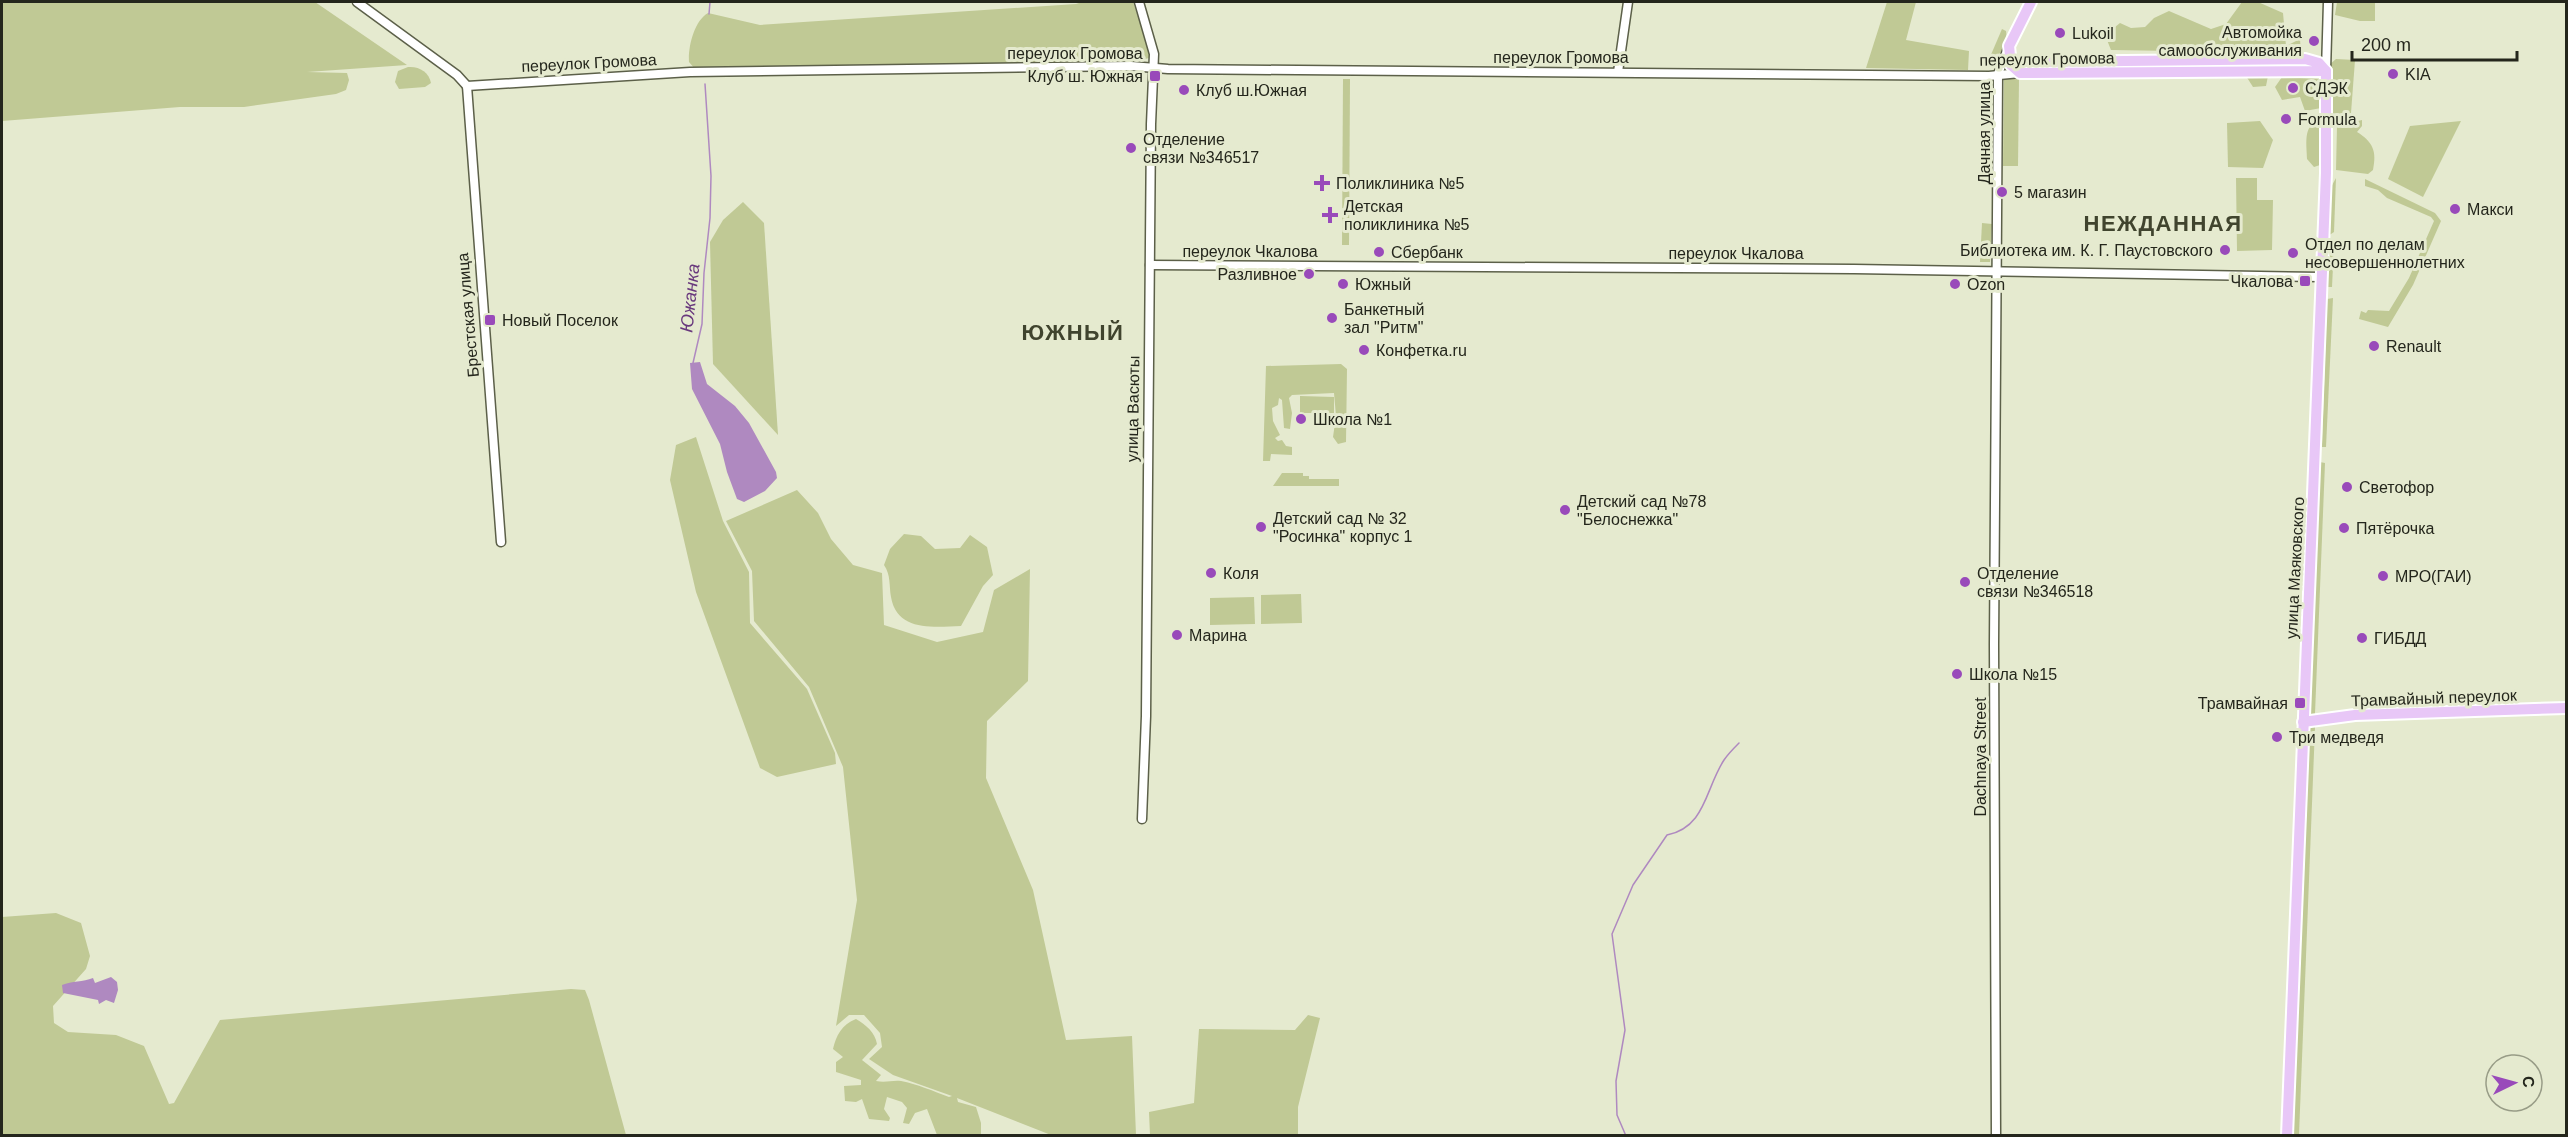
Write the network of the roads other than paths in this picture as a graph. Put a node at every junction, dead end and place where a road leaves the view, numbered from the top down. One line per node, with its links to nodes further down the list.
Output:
1 (357, 2): 13 (street)
2 (1139, 2): 9 (street, улица Васюты)
3 (1628, 2): 11 (street)
4 (2031, 2): 7 (main road, Дачная улица)
5 (2036, 2): 7 (main road, Дачная улица)
6 (2328, 2): 10 (street, улица Маяковского)
7 (2012, 45): 8 (main road, переулок Громова); 12 (street, Дачная улица)
8 (2017, 66): 10 (main road, переулок Громова); 12 (street, переулок Громова)
9 (1154, 68): 11 (street, переулок Громова); 13 (street, переулок Громова); 14 (street, улица Васюты)
10 (2326, 71): 16 (main road, улица Маяковского)
11 (1618, 72): 12 (street, переулок Громова)
12 (1998, 74): 15 (street, Дачная улица)
13 (467, 86): 17 (street, Брестская улица)
14 (1150, 265): 15 (street, переулок Чкалова); 20 (street, улица Васюты)
15 (1999, 271): 16 (street, переулок Чкалова); 21 (street, Dachnaya Street)
16 (2321, 277): 19 (main road, улица Маяковского)
17 (501, 542)
18 (2566, 708): 19 (main road, Трамвайный переулок)
19 (2303, 722): 22 (main road, улица Маяковского)
20 (1142, 819)
21 (1996, 1136)
22 (2287, 1136)

